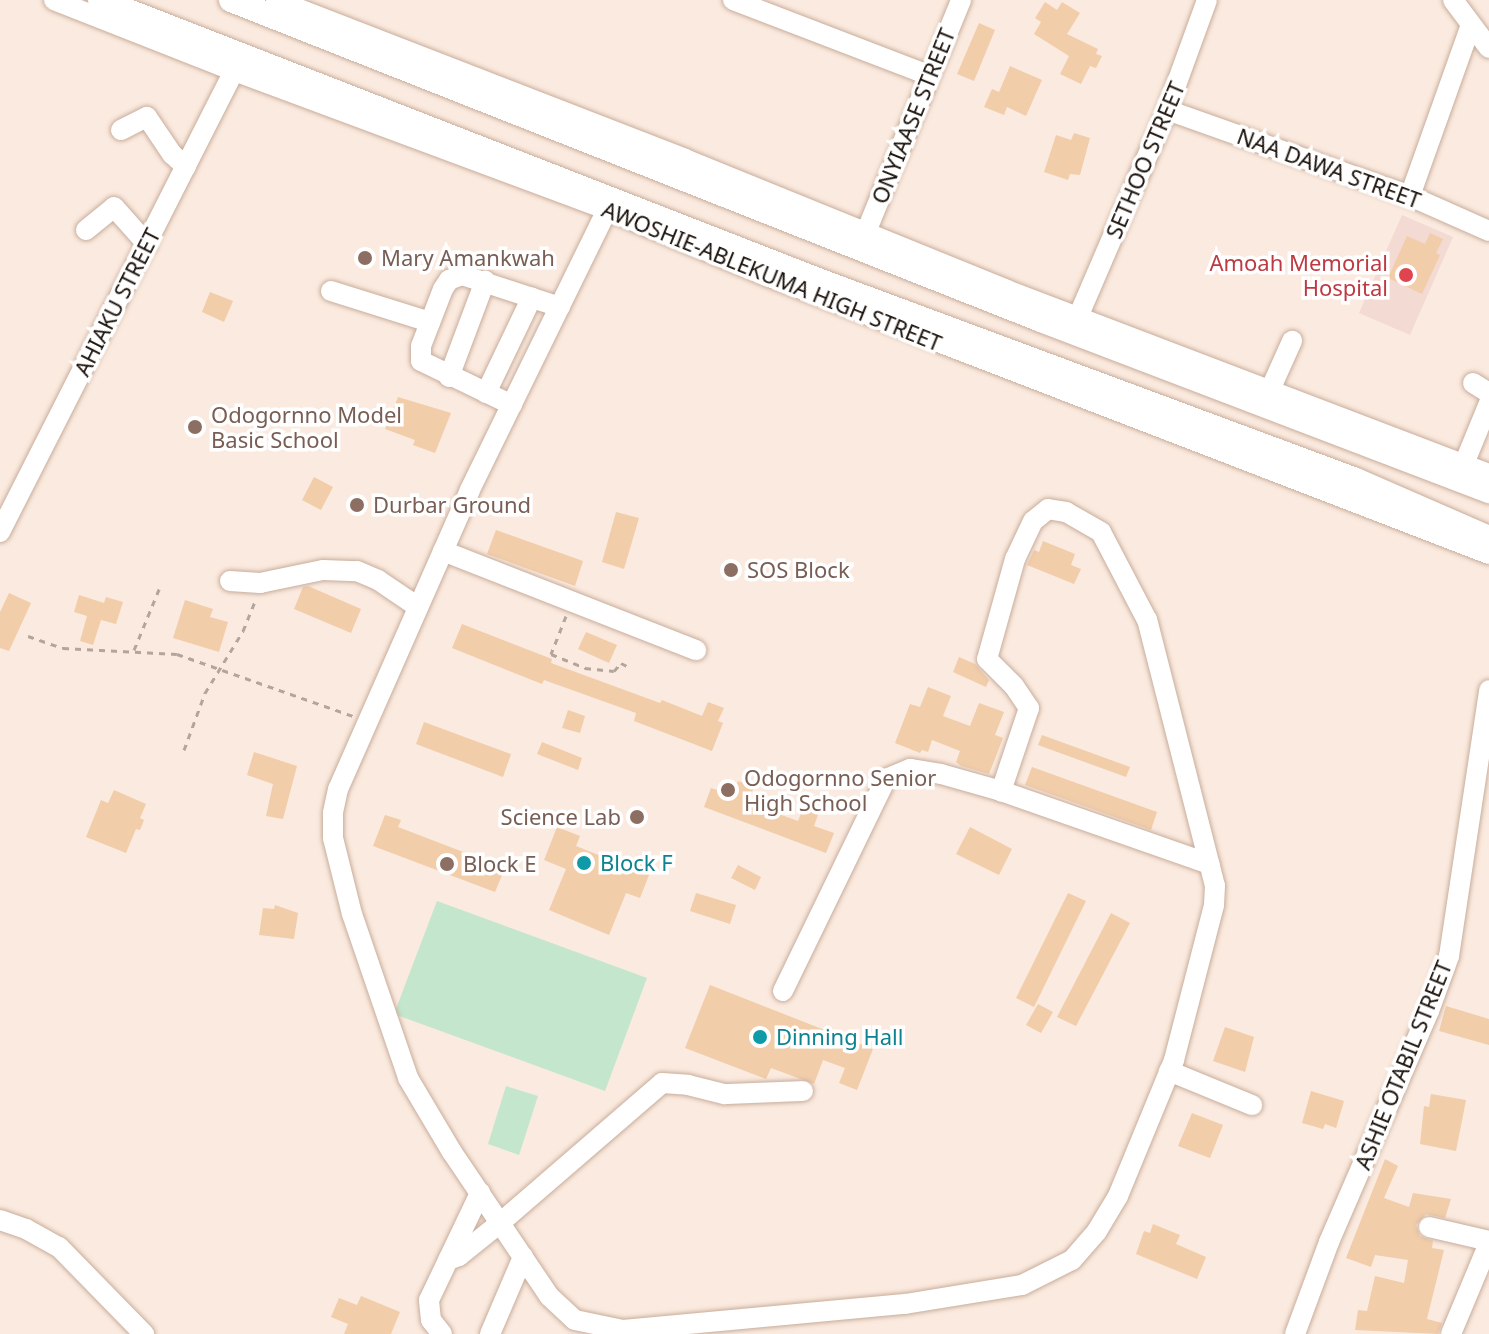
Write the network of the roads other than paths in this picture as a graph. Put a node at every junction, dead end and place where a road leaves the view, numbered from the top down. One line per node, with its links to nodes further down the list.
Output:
1 (54, 0): 11 (street, AWOSHIE-ABLEKUMA HIGH STREET)
2 (100, 0): 23 (main road, AWOSHIE-ABLEKUMA HIGH STREET)
3 (231, 0): 16 (main road)
4 (276, 0): 16 (street)
5 (733, 0): 12 (street)
6 (961, 0): 12 (street, ONYIAASE STREET)
7 (1207, 0): 13 (street, SETHOO STREET)
8 (1453, 0): 9 (street)
9 (1471, 25): 10 (street); 17 (street)
10 (1489, 48)
11 (234, 71): 15 (street, AHIAKU STREET); 18 (street, AWOSHIE-ABLEKUMA HIGH STREET)
12 (928, 75): 21 (street, ONYIAASE STREET)
13 (1167, 110): 17 (street, NAA DAWA STREET); 29 (street, SETHOO STREET)
14 (121, 130): 15 (street)
15 (186, 167): 22 (street, AHIAKU STREET)
16 (682, 167): 21 (street); 30 (main road)
17 (1410, 196): 20 (street, NAA DAWA STREET)
18 (607, 210): 23 (street, AWOSHIE-ABLEKUMA HIGH STREET); 28 (street)
19 (86, 230): 22 (street)
20 (1489, 231)
21 (866, 232): 25 (street)
22 (147, 244): 44 (street, AHIAKU STREET)
23 (771, 269): 39 (main road, AWOSHIE-ABLEKUMA HIGH STREET)
24 (485, 281): 27 (street); 31 (street); 33 (street)
25 (1007, 290): 29 (street); 30 (main road)
26 (331, 291): 31 (street)
27 (532, 297): 28 (street); 35 (street)
28 (560, 307): 37 (street)
29 (1078, 317): 34 (street)
30 (1041, 320): 38 (main road)
31 (430, 322): 33 (street)
32 (1292, 341): 34 (street)
33 (449, 377): 35 (street)
34 (1270, 390): 40 (street)
35 (486, 393): 37 (street)
36 (1489, 403): 40 (street)
37 (512, 405): 46 (street)
38 (1374, 447): 42 (main road); 43 (main road)
39 (1265, 458): 42 (main road, AWOSHIE-ABLEKUMA HIGH STREET); 47 (street, AWOSHIE-ABLEKUMA HIGH STREET)
40 (1464, 464): 41 (street)
41 (1489, 474)
42 (1356, 480): 45 (main road, AWOSHIE-ABLEKUMA HIGH STREET)
43 (1489, 491)
44 (0, 532)
45 (1489, 538)
46 (443, 551): 49 (street); 50 (street)
47 (1489, 554)
48 (230, 581): 49 (street)
49 (418, 607): 59 (street)
50 (696, 650)
51 (1489, 690): 52 (street, ASHIE OTABIL STREET)
52 (1486, 724): 69 (street, ASHIE OTABIL STREET)
53 (1001, 791): 54 (street); 54 (street); 55 (street)
54 (1210, 864): 56 (street)
55 (783, 991)
56 (1169, 1071): 58 (street); 64 (street)
57 (803, 1091): 61 (street)
58 (1252, 1105)
59 (480, 1193): 61 (street); 65 (street)
60 (0, 1220): 66 (street)
61 (500, 1223): 64 (street); 65 (street)
62 (1429, 1227): 63 (street)
63 (1489, 1242): 70 (street)
64 (523, 1257): 68 (street)
65 (448, 1260): 67 (street)
66 (144, 1334)
67 (442, 1334)
68 (490, 1334)
69 (1295, 1334)
70 (1451, 1334)

